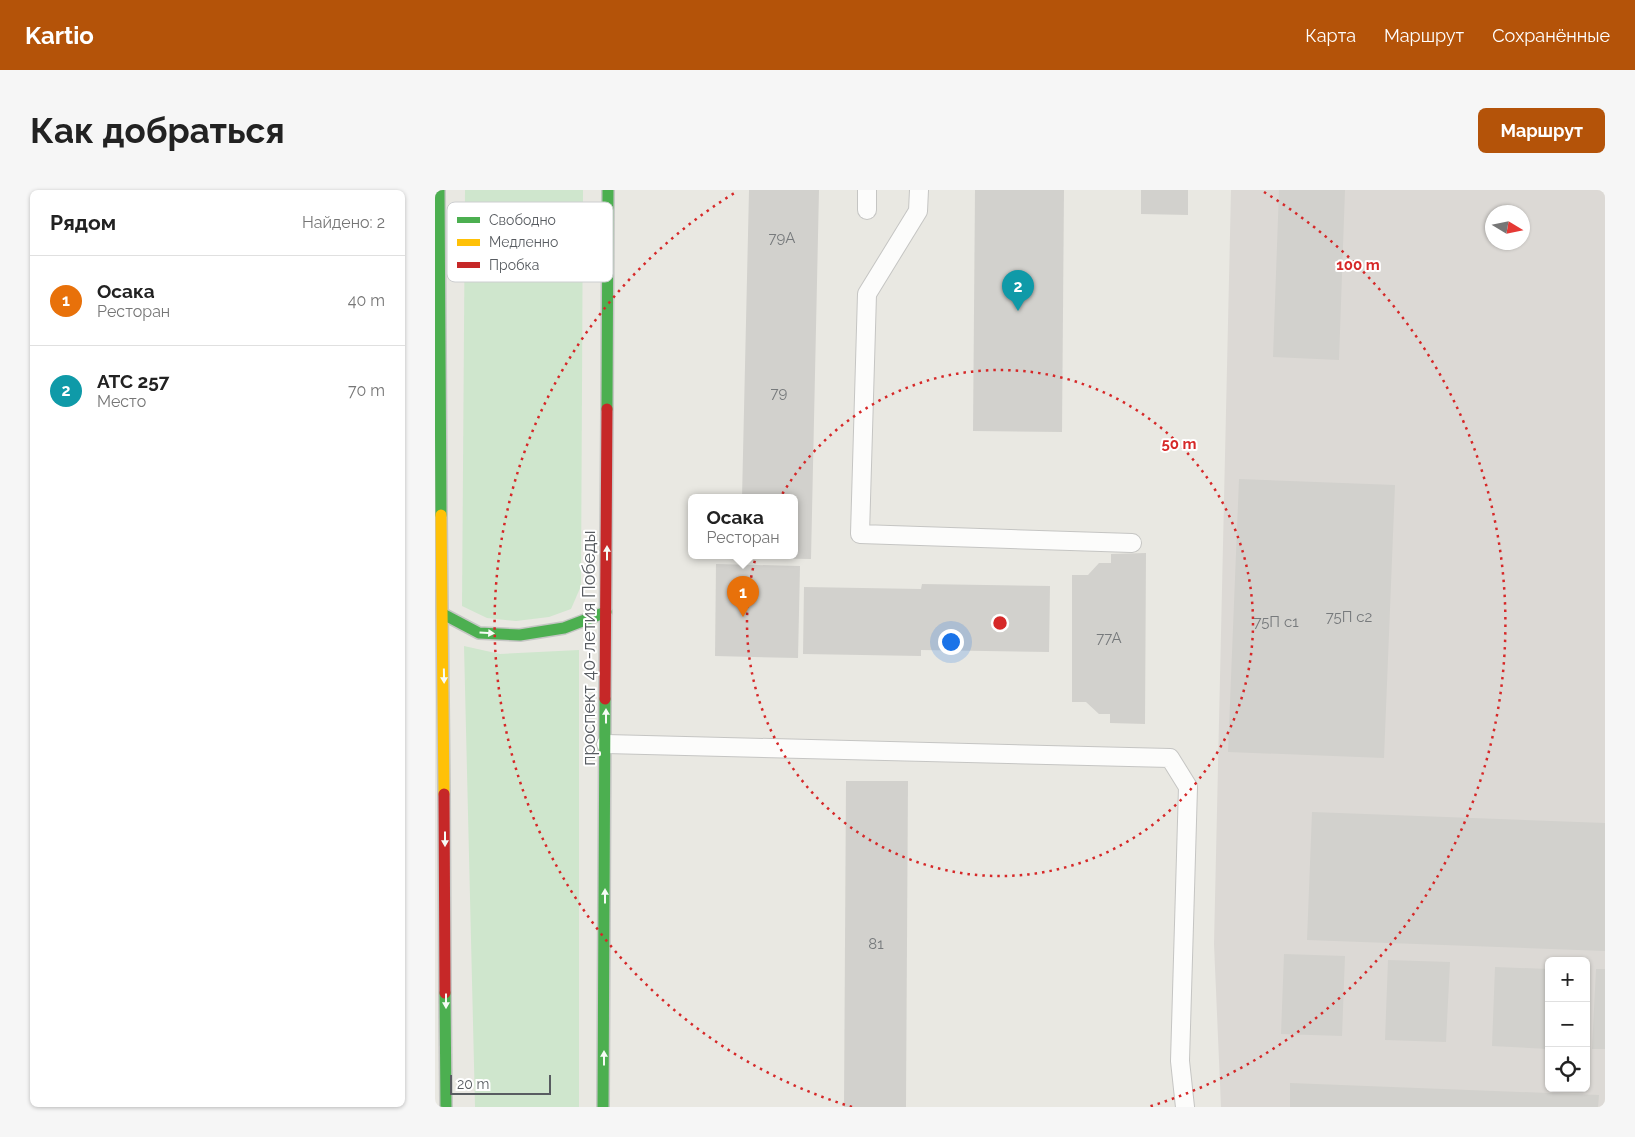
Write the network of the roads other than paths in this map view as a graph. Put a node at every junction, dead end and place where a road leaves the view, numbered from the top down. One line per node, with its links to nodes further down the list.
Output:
1 (439, 190): 8 (main road)
2 (867, 190): 4 (lane)
3 (919, 190): 6 (lane)
4 (867, 210)
5 (608, 282): 7 (main road, проспект 40-летия Победы, one-way to 5)
6 (1132, 543)
7 (606, 612): 8 (main road, one-way to 7); 9 (main road, проспект 40-летия Победы, one-way to 7)
8 (443, 614): 10 (main road, one-way to 10)
9 (606, 744): 11 (main road, проспект 40-летия Победы, one-way to 9); 12 (lane)
10 (446, 1107)
11 (603, 1107)
12 (1185, 1107)

